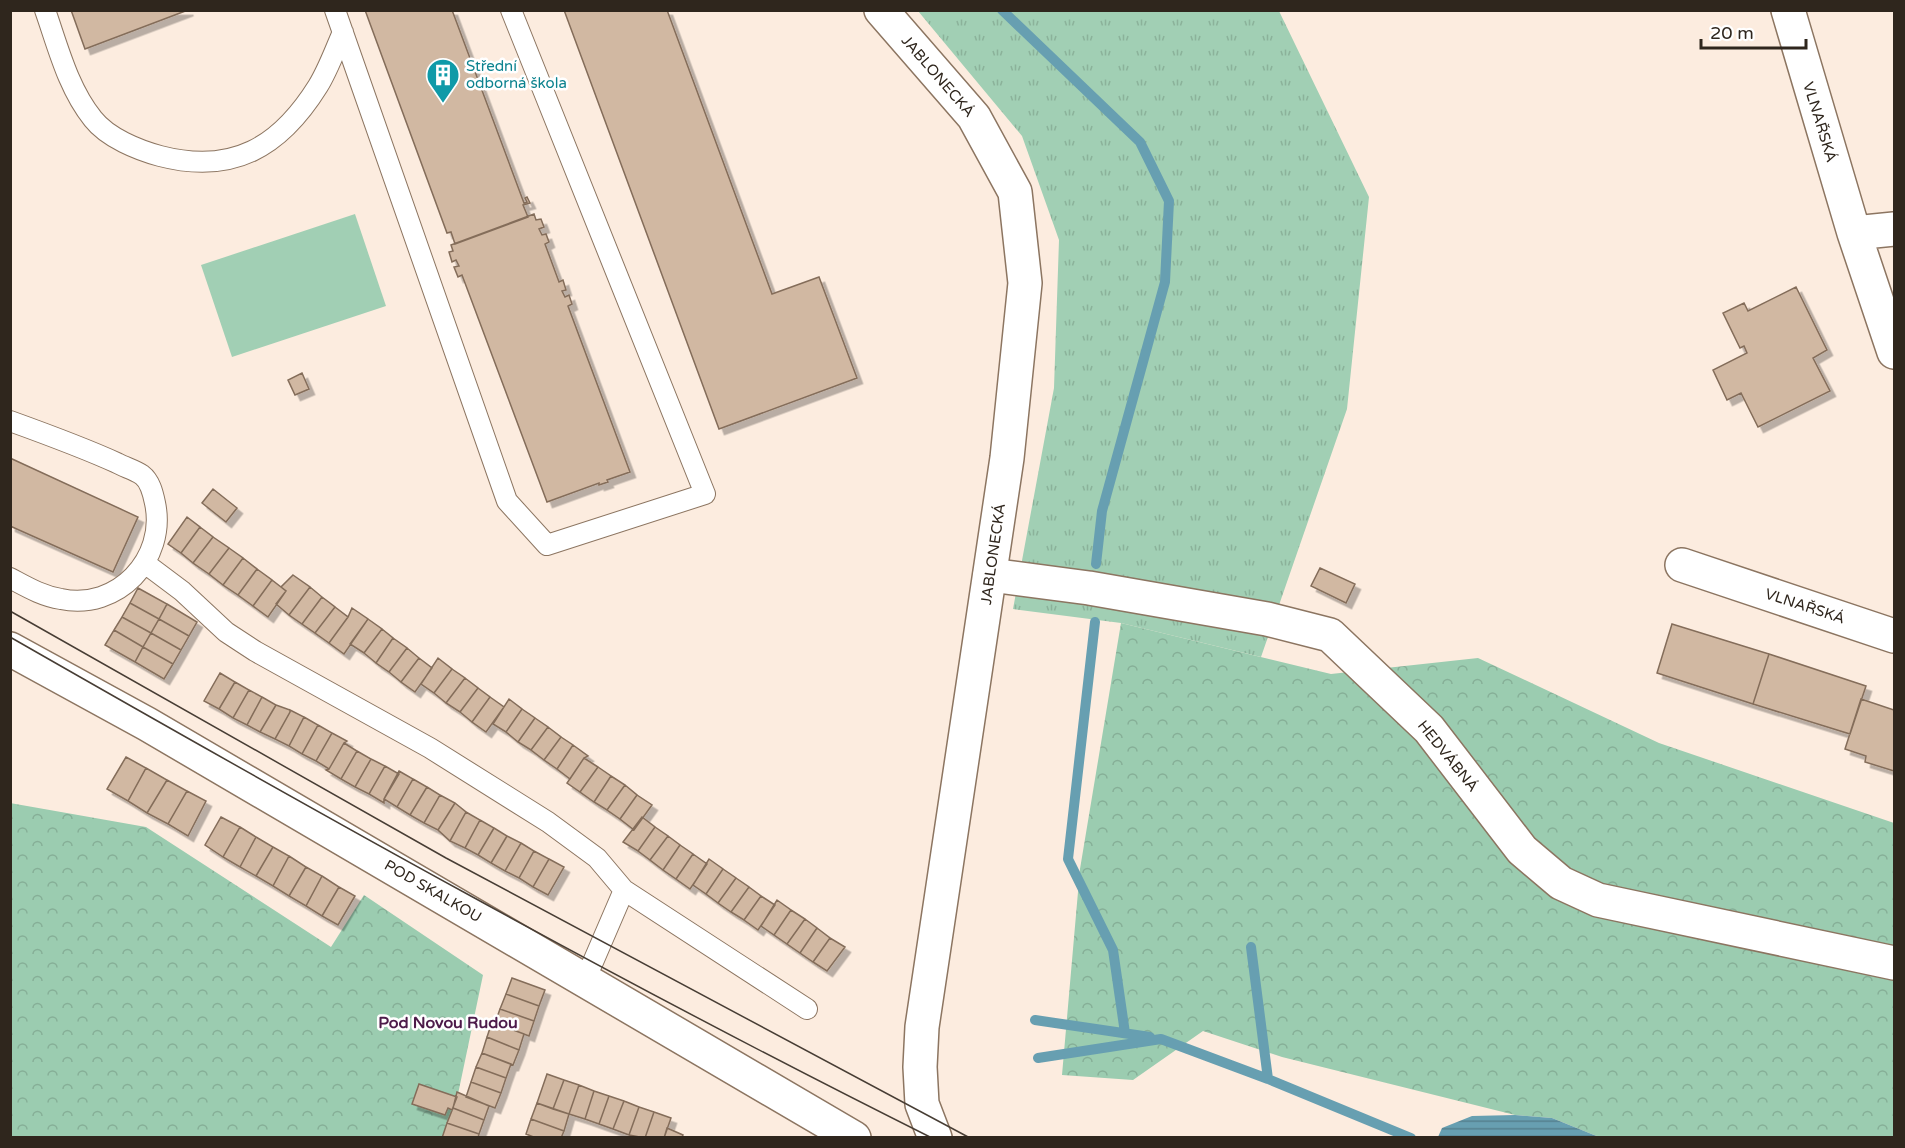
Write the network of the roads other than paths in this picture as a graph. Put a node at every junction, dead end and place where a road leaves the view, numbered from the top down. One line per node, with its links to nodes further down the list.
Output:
1 (45, 10): 6 (lane)
2 (335, 10): 6 (lane)
3 (511, 10): 6 (lane)
4 (881, 10): 13 (street, JABLONECKÁ)
5 (1788, 10): 8 (street, VLNAŘSKÁ)
6 (343, 32)
7 (1894, 229): 8 (street)
8 (1854, 233): 9 (street, VLNAŘSKÁ)
9 (1894, 352)
10 (10, 421): 11 (lane)
11 (146, 564): 14 (lane); 17 (lane)
12 (1682, 565): 15 (street, VLNAŘSKÁ)
13 (990, 575): 18 (street, HEDVÁBNÁ); 22 (street, JABLONECKÁ)
14 (10, 578)
15 (1894, 636)
16 (10, 649): 19 (street, POD SKALKOU)
17 (624, 890): 19 (lane); 20 (lane)
18 (1894, 963)
19 (584, 980): 21 (street, POD SKALKOU)
20 (807, 1009)
21 (854, 1137)
22 (935, 1137)

